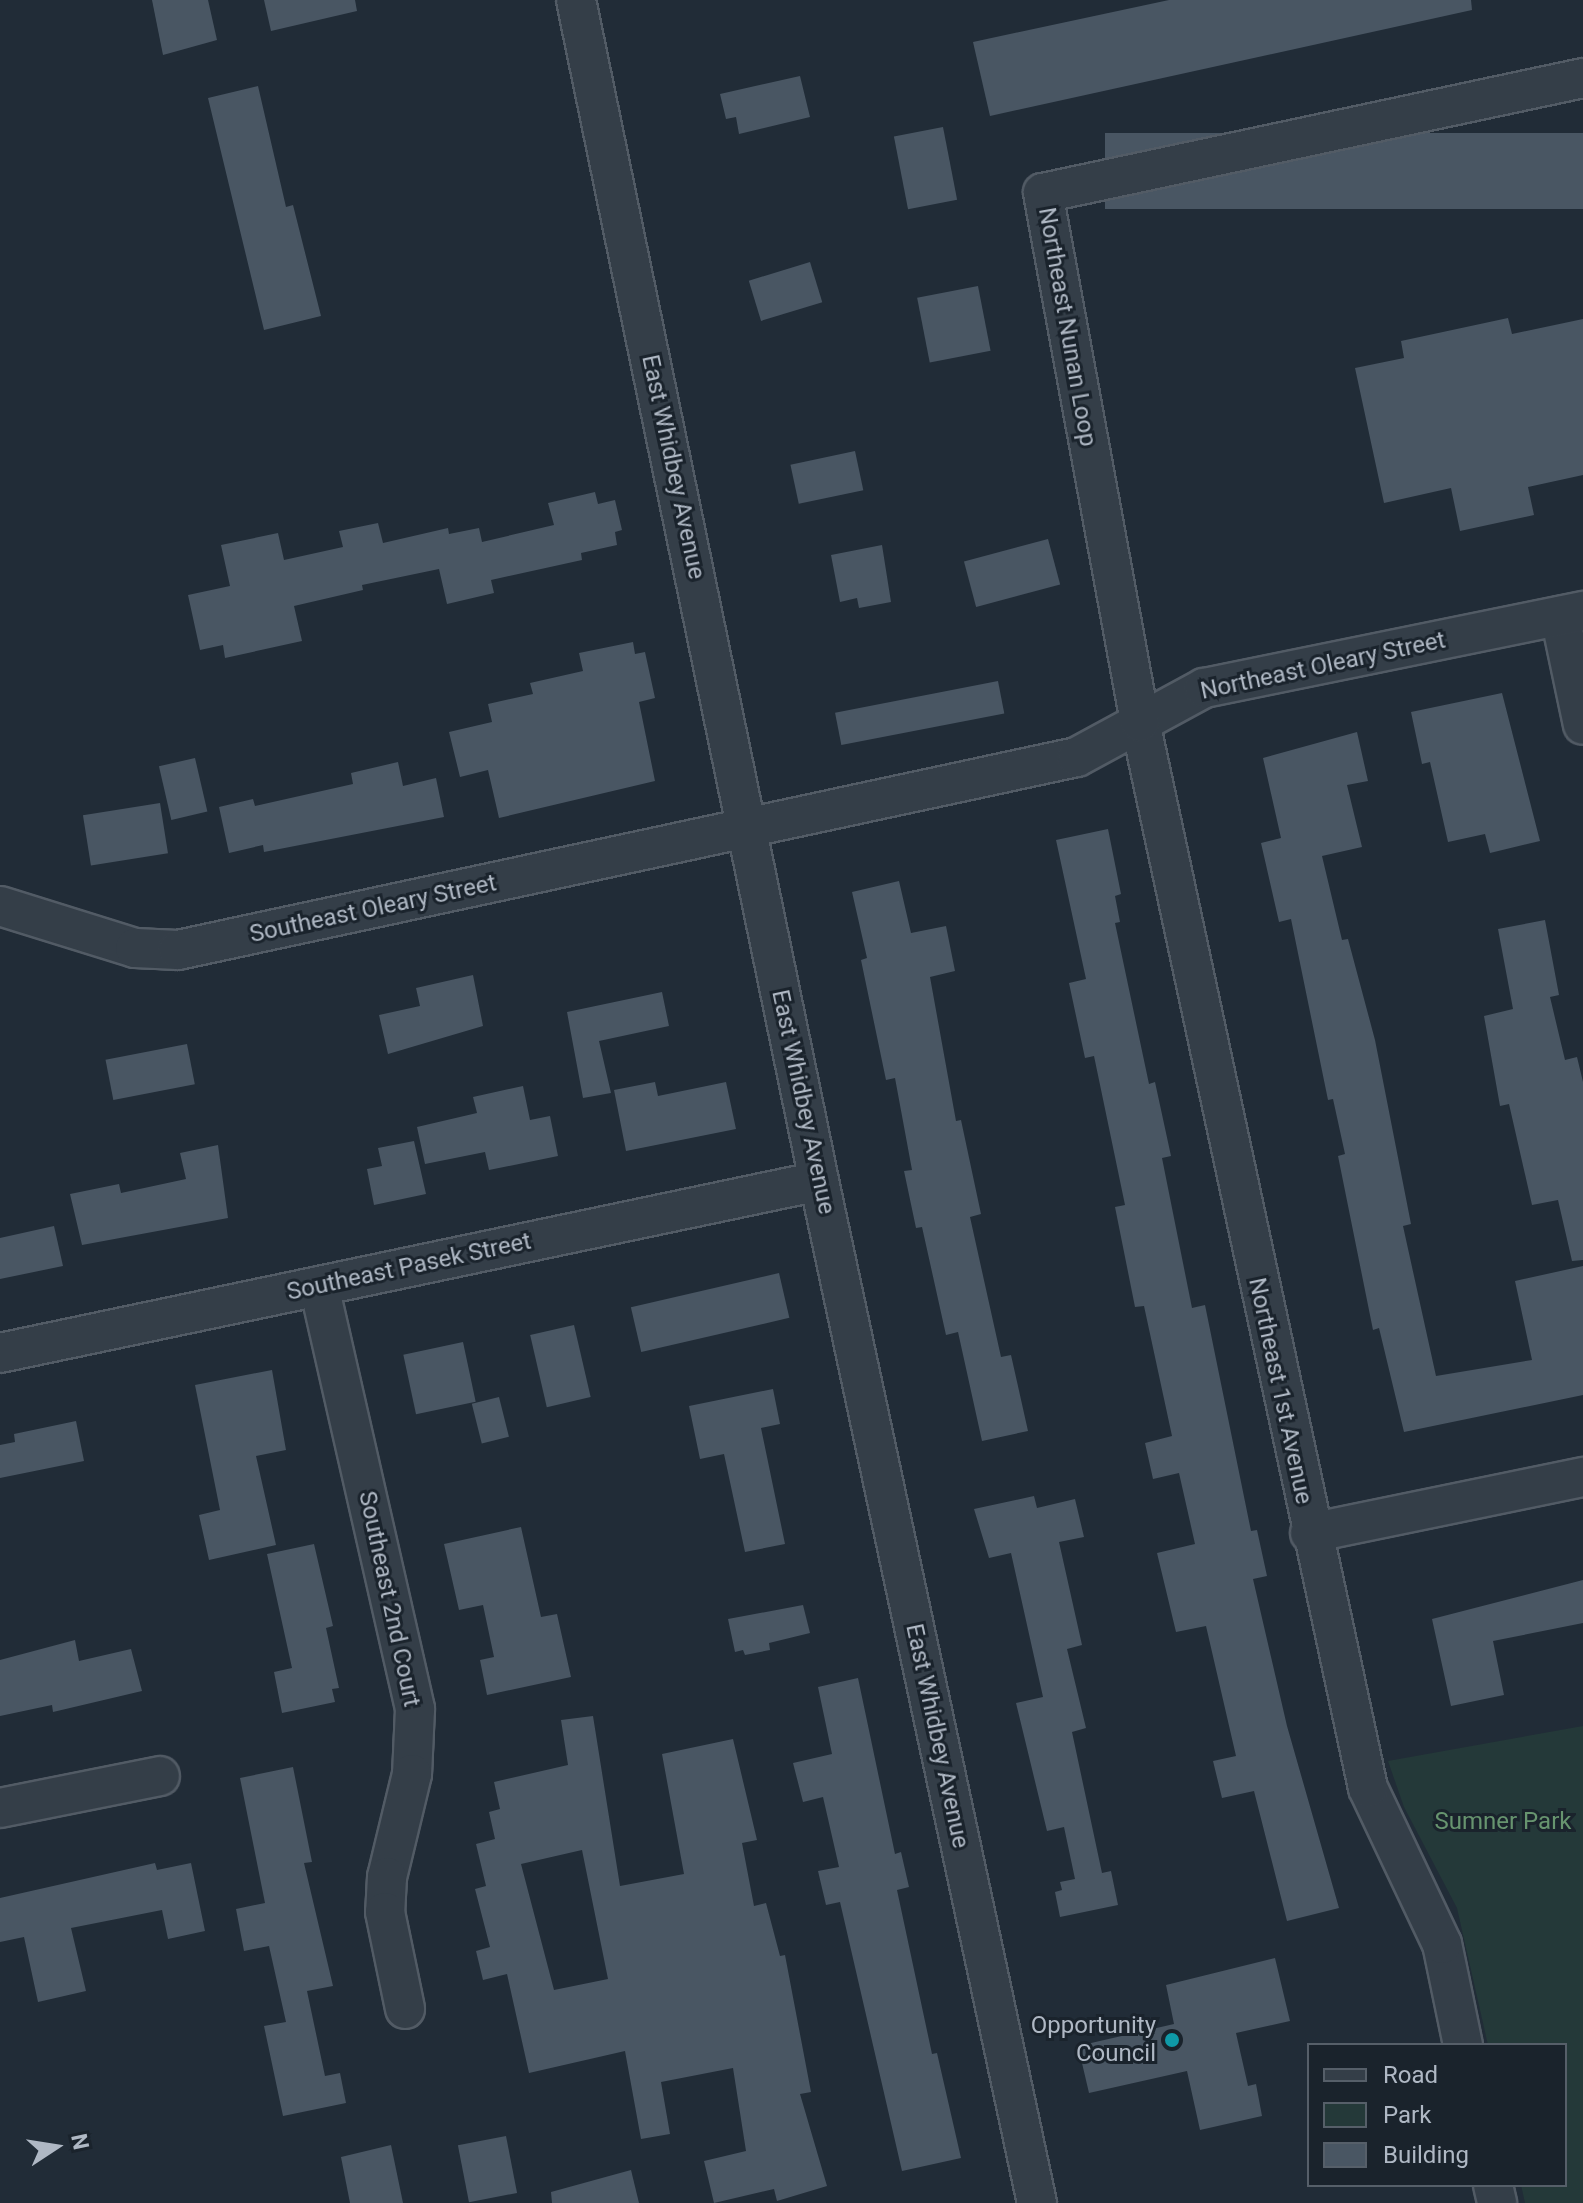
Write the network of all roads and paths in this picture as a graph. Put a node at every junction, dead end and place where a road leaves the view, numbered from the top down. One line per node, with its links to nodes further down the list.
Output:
1 (576, 0): 6 (street, East Whidbey Avenue)
2 (1583, 78): 4 (street, Northeast Nunan Loop)
3 (1572, 614): 4 (street, Northeast Oleary Street); 5 (street)
4 (1140, 722): 6 (street, Northeast Oleary Street); 12 (street, Northeast 1st Avenue)
5 (1583, 725)
6 (749, 830): 7 (street, Southeast Oleary Street); 8 (street, East Whidbey Avenue)
7 (0, 906)
8 (819, 1181): 9 (street, Southeast Pasek Street); 17 (street, East Whidbey Avenue)
9 (319, 1286): 10 (street, Southeast Pasek Street); 15 (street, Southeast 2nd Court)
10 (0, 1353)
11 (1583, 1477): 12 (street)
12 (1310, 1533): 16 (street, Northeast 1st Avenue)
13 (160, 1776): 14 (street)
14 (0, 1808)
15 (405, 2009)
16 (1463, 2043)
17 (1037, 2203)

